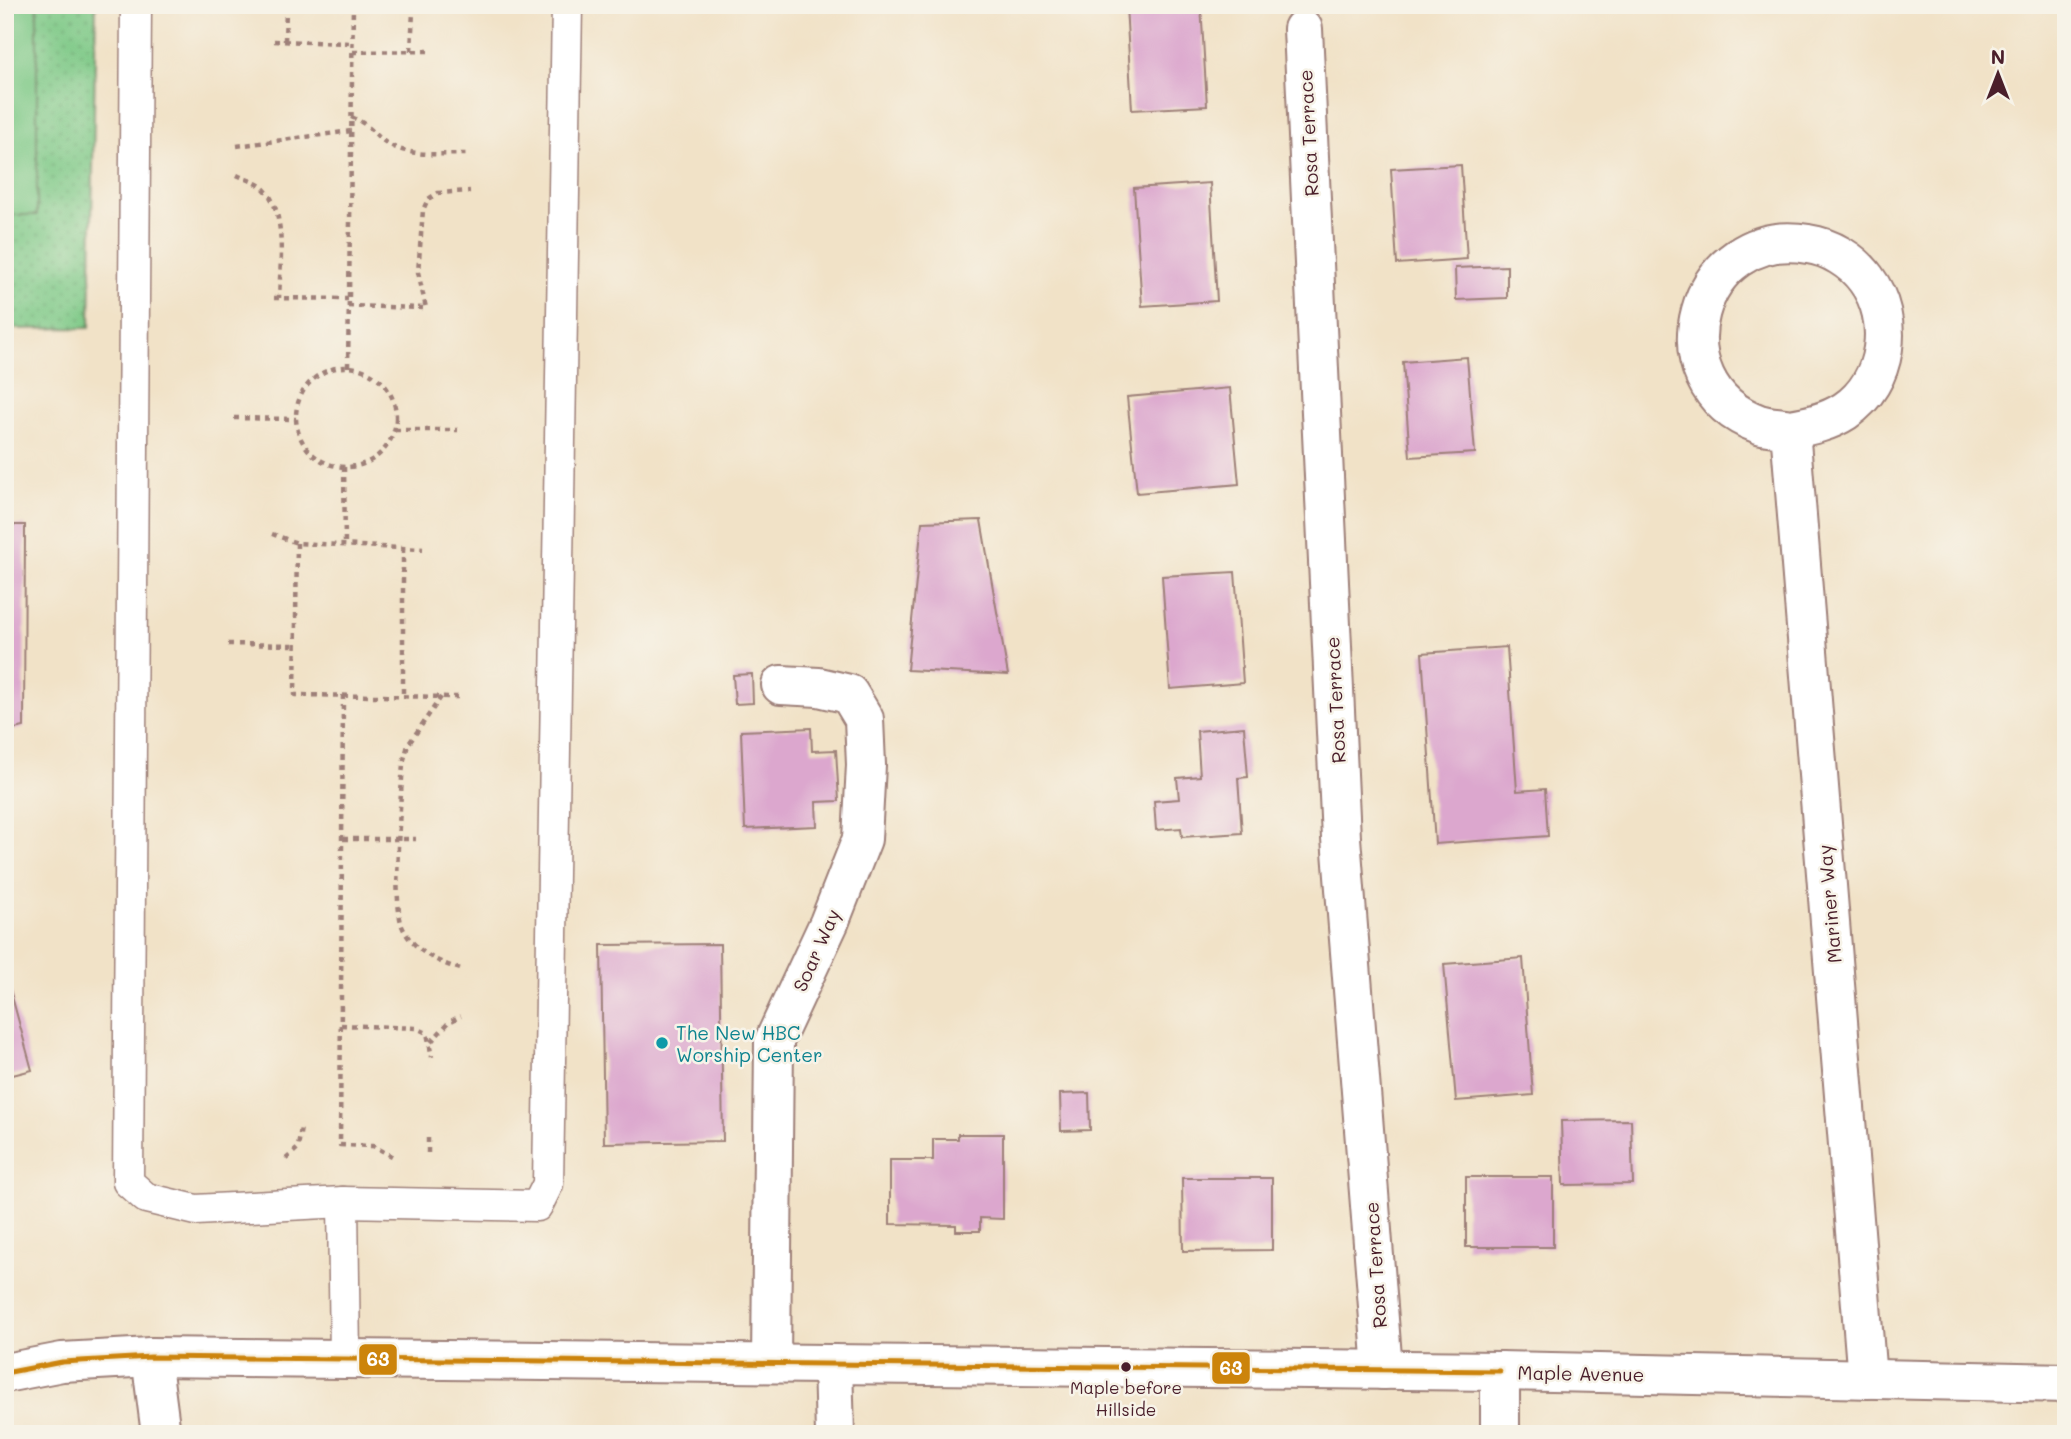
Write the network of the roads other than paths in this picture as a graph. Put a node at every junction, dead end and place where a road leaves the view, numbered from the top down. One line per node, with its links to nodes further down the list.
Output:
1 (136, 5): 6 (lane)
2 (567, 5): 6 (lane)
3 (1303, 29): 11 (street, Rosa Terrace)
4 (1790, 429): 4 (street); 14 (street, Mariner Way)
5 (781, 685): 9 (street, Soar Way)
6 (342, 1202): 8 (lane)
7 (151, 1357): 8 (street, Maple Avenue); 13 (street, Maple Avenue); 16 (street)
8 (345, 1359): 9 (street, Maple Avenue)
9 (771, 1363): 10 (street, Maple Avenue)
10 (833, 1364): 11 (street, Maple Avenue); 17 (street)
11 (1383, 1370): 12 (street, Maple Avenue)
12 (1500, 1371): 14 (street, Maple Avenue); 18 (street)
13 (5, 1373)
14 (1867, 1380): 15 (street, Maple Avenue)
15 (2066, 1383)
16 (161, 1434)
17 (835, 1434)
18 (1500, 1434)

